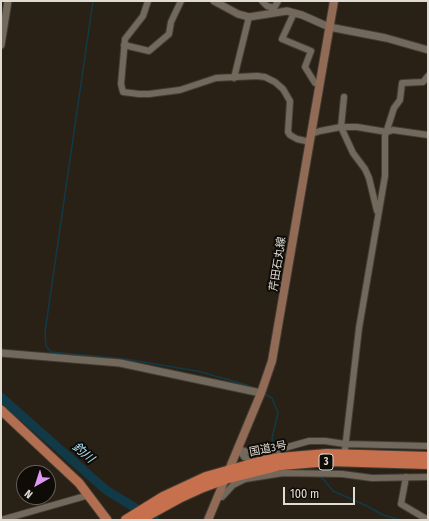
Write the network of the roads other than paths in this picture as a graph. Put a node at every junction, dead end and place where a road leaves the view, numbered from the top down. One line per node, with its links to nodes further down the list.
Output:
1 (8, 1): 12 (street)
2 (148, 1): 13 (street)
3 (181, 1): 13 (street)
4 (214, 1): 10 (street)
5 (262, 1): 8 (street)
6 (278, 1): 8 (street)
7 (334, 1): 11 (main road, 芹田石丸線)
8 (272, 11): 9 (street); 10 (street)
9 (294, 13): 11 (street); 17 (street)
10 (249, 17): 16 (street)
11 (329, 27): 14 (street); 17 (main road, 芹田石丸線)
12 (1, 45)
13 (124, 45): 16 (street)
14 (428, 50)
15 (428, 76): 20 (street)
16 (234, 78): 22 (street)
17 (320, 84): 22 (main road, 芹田石丸線)
18 (344, 97): 19 (street)
19 (342, 127): 20 (street); 22 (street); 23 (street)
20 (387, 132): 21 (street); 23 (street)
21 (428, 134)
22 (311, 138): 25 (main road, 芹田石丸線)
23 (378, 213): 27 (street)
24 (1, 353): 25 (street)
25 (262, 393): 29 (main road, 芹田石丸線)
26 (1, 411): 38 (main road)
27 (345, 446): 28 (street); 29 (street)
28 (428, 446)
29 (239, 449): 31 (street); 34 (main road, 芹田石丸線)
30 (428, 457): 31 (highway, 国道3号 / 3)
31 (259, 462): 34 (highway, 国道3号 / 3)
32 (428, 464): 34 (highway, 国道3号 / 3)
33 (343, 465): 35 (street)
34 (227, 474): 39 (main road, 芹田石丸線); 41 (highway, 国道3号 / 3)
35 (342, 474): 36 (street); 39 (street)
36 (406, 477): 37 (street); 44 (street)
37 (428, 477)
38 (89, 495): 40 (main road); 42 (street)
39 (217, 497): 43 (main road, 芹田石丸線)
40 (104, 519)
41 (132, 519)
42 (1, 520)
43 (208, 520)
44 (428, 520)

